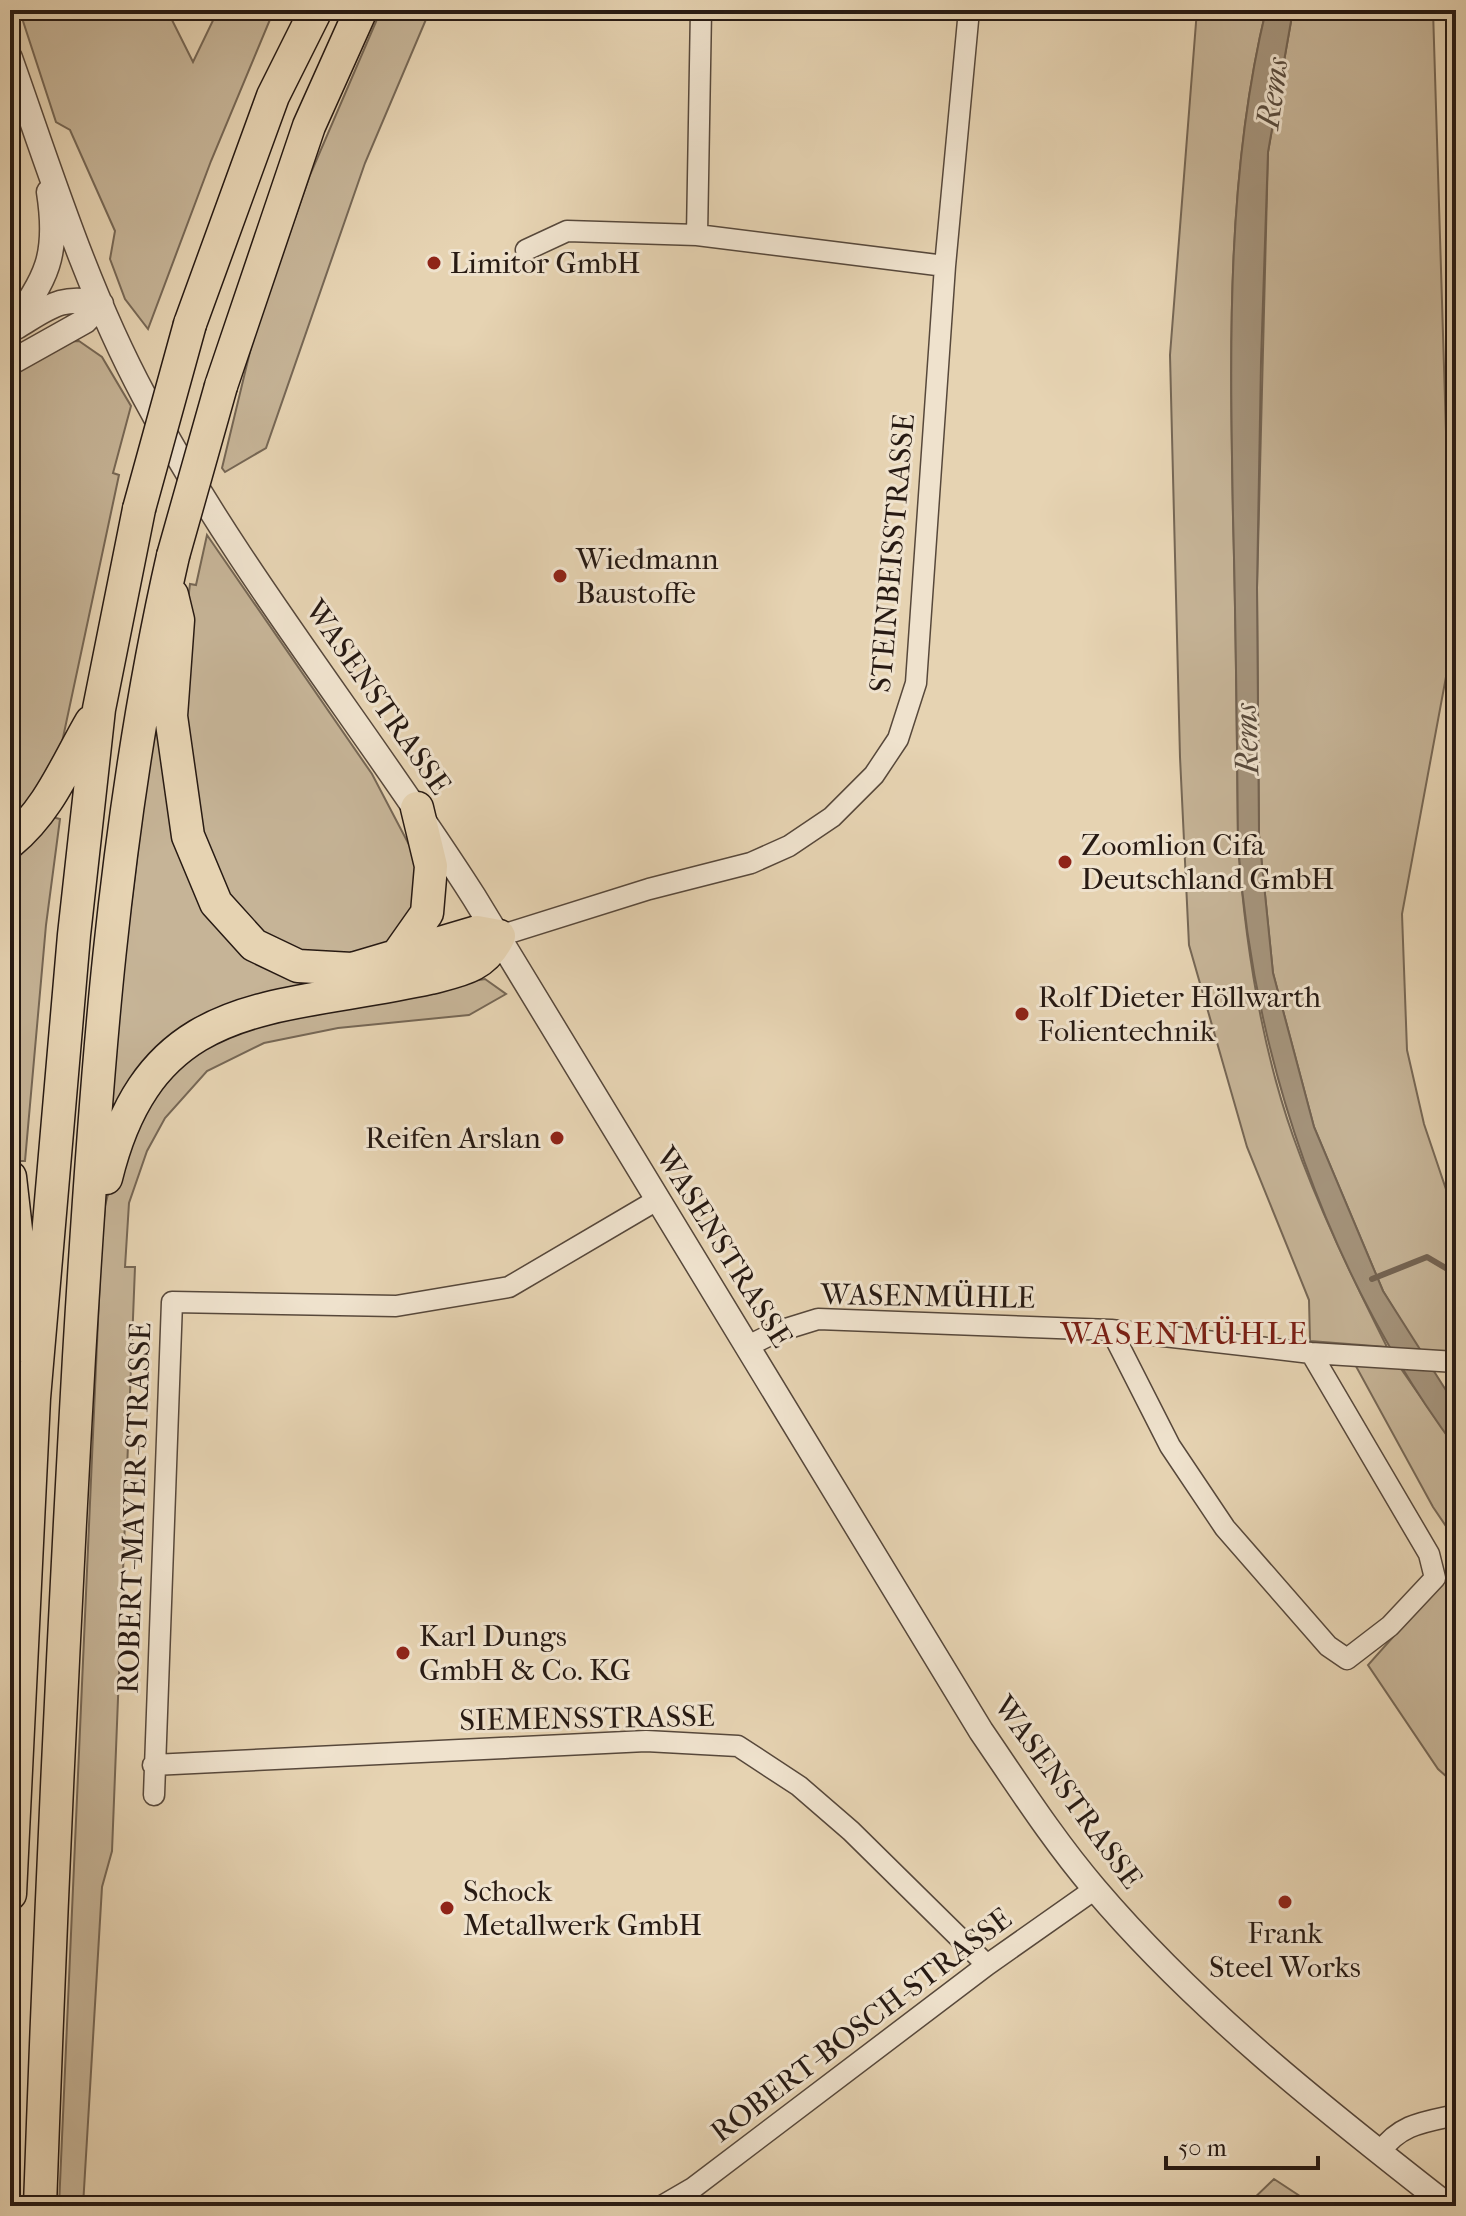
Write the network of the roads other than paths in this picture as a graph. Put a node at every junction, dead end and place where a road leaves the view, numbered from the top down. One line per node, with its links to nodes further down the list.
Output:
1 (316, 10): 14 (highway, bridge)
2 (361, 10): 13 (highway, bridge)
3 (701, 10): 7 (street)
4 (969, 10): 9 (street, STEINBEISSTRASSE)
5 (10, 58): 6 (street)
6 (43, 150): 10 (street, WASENSTRASSE); 11 (street)
7 (697, 235): 8 (street); 9 (street)
8 (526, 250)
9 (945, 266): 17 (street, STEINBEISSTRASSE)
10 (101, 304): 11 (street); 12 (street); 15 (street, WASENSTRASSE)
11 (10, 329)
12 (10, 363)
13 (170, 567): 18 (highway); 21 (highway)
14 (99, 709): 16 (highway); 26 (highway)
15 (417, 808): 17 (street, WASENSTRASSE); 18 (highway)
16 (10, 842)
17 (499, 936): 18 (highway); 20 (street, WASENSTRASSE); 21 (highway)
18 (396, 957)
19 (10, 1177): 26 (highway)
20 (657, 1200): 23 (street, WASENSTRASSE); 27 (street, ROBERT-MAYER-STRASSE)
21 (86, 1238): 34 (highway)
22 (1111, 1330): 23 (street, WASENMÜHLE); 24 (street, WASENMÜHLE); 24 (street)
23 (748, 1346): 29 (street, WASENSTRASSE)
24 (1311, 1353): 25 (street, WASENMÜHLE)
25 (1456, 1362)
26 (34, 1398): 30 (highway)
27 (153, 1765): 28 (street, ROBERT-MAYER-STRASSE); 31 (street, SIEMENSSTRASSE)
28 (154, 1795)
29 (1095, 1889): 31 (street, ROBERT-BOSCH-STRASSE); 33 (street, WASENSTRASSE)
30 (10, 1894)
31 (987, 1965): 35 (street, ROBERT-BOSCH-STRASSE)
32 (1456, 2115): 33 (street)
33 (1380, 2152): 36 (street, WASENSTRASSE)
34 (40, 2206)
35 (662, 2206)
36 (1448, 2206)

